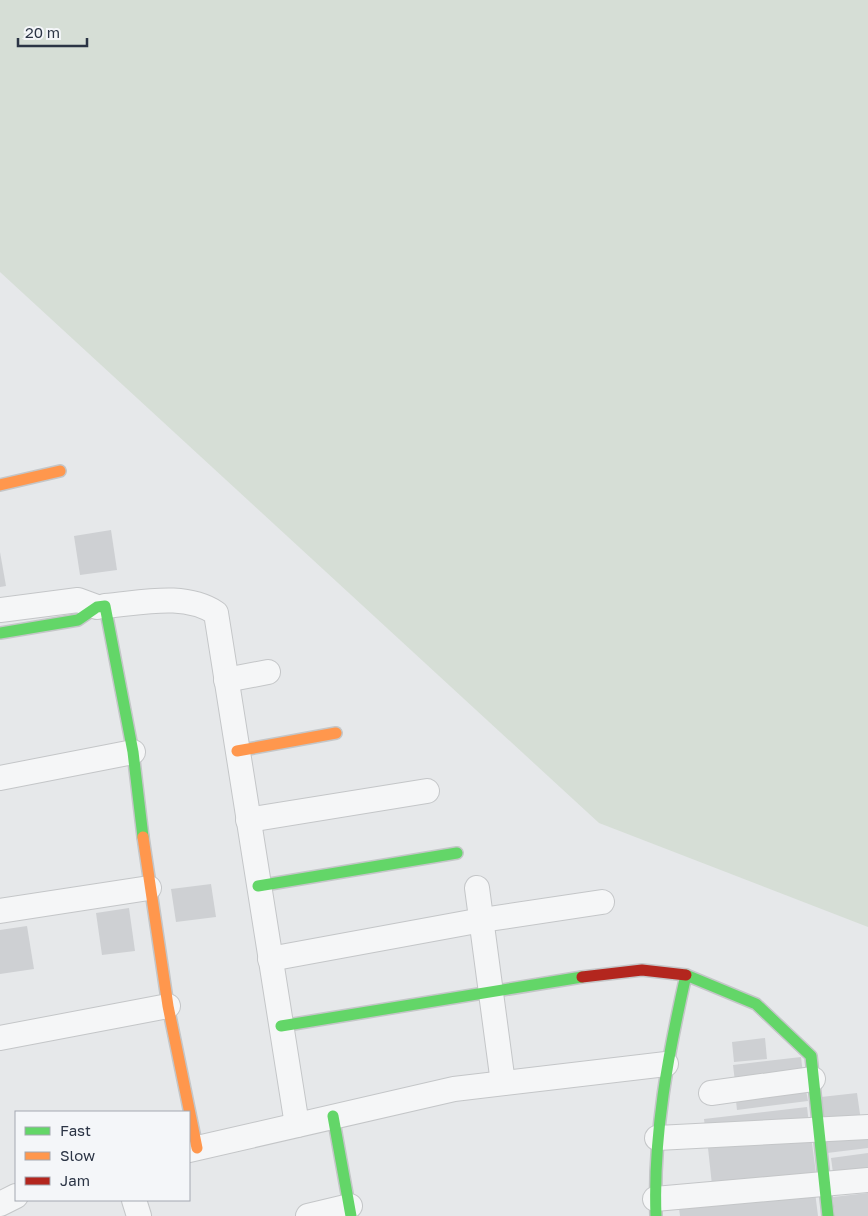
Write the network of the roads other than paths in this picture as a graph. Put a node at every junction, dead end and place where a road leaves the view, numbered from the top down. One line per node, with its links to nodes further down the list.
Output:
1 (60, 471): 2 (street)
2 (0, 485)
3 (101, 607): 4 (street); 5 (street); 7 (street); 10 (street)
4 (0, 610)
5 (0, 633)
6 (268, 672): 7 (street)
7 (226, 680): 9 (street)
8 (336, 733): 9 (street)
9 (237, 751): 13 (street)
10 (133, 752): 11 (street); 16 (street)
11 (0, 778)
12 (427, 790): 13 (street)
13 (248, 820): 15 (street)
14 (457, 853): 15 (street)
15 (258, 886): 21 (street)
16 (149, 888): 19 (street); 24 (street)
17 (477, 888): 20 (street)
18 (602, 902): 20 (street)
19 (0, 911)
20 (482, 920): 21 (street); 23 (street)
21 (270, 959): 25 (street)
22 (686, 975): 23 (street); 27 (street); 28 (street)
23 (491, 991): 25 (street); 29 (street)
24 (168, 1006): 26 (street); 31 (street)
25 (281, 1026): 33 (street)
26 (0, 1038)
27 (666, 1064): 29 (street); 37 (street)
28 (813, 1079): 30 (street); 35 (street)
29 (503, 1083): 32 (street)
30 (711, 1093)
31 (186, 1111)
32 (334, 1116): 33 (street); 45 (street)
33 (297, 1124): 38 (street)
34 (868, 1127): 35 (street)
35 (819, 1130): 37 (street); 40 (street)
36 (190, 1132): 38 (street)
37 (657, 1138): 44 (street)
38 (193, 1149)
39 (868, 1180): 40 (street)
40 (824, 1185): 44 (street); 48 (street)
41 (15, 1196): 43 (street)
42 (134, 1201): 46 (street)
43 (0, 1204)
44 (656, 1207)
45 (350, 1211): 47 (street)
46 (139, 1216)
47 (308, 1216)
48 (828, 1216)

